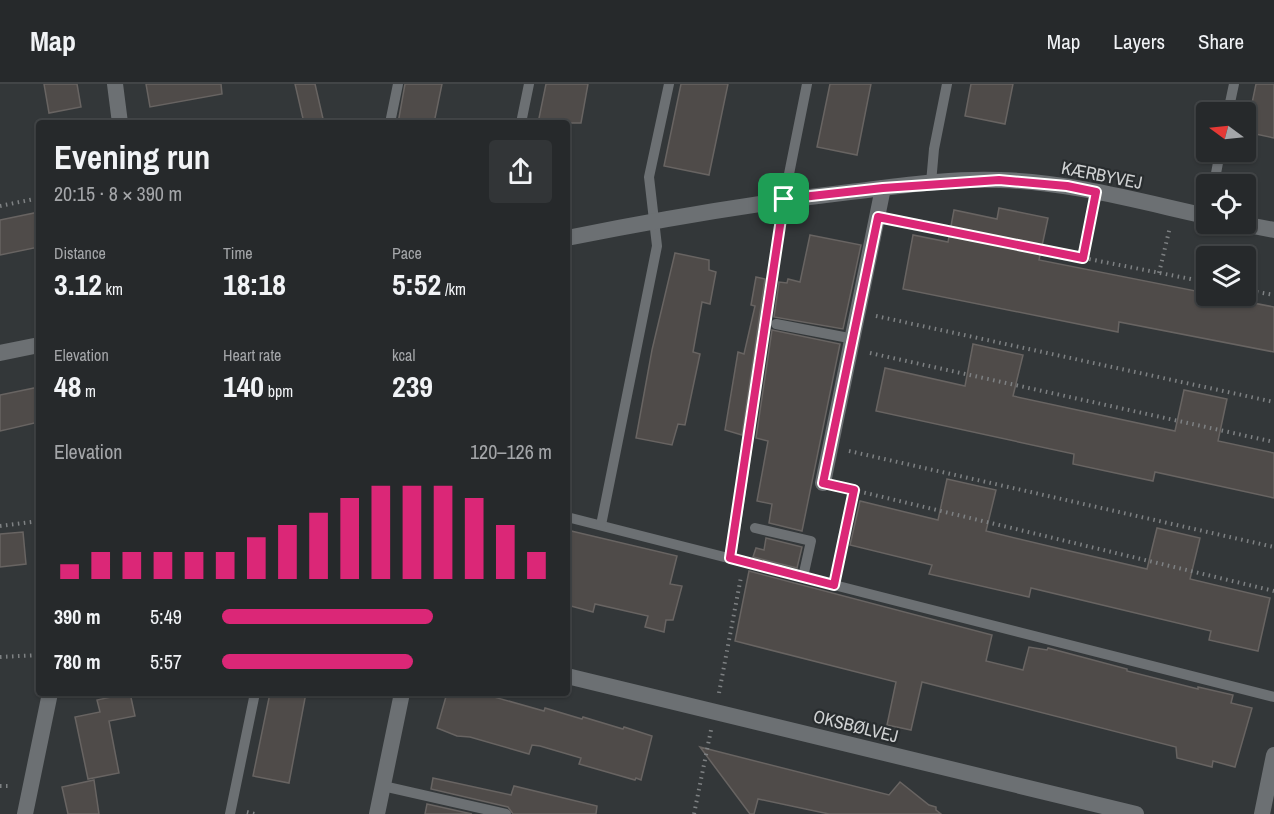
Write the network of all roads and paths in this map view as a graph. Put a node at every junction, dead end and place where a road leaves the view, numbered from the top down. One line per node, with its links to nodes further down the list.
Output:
1 (115, 84): 9 (street)
2 (398, 84): 10 (lane)
3 (529, 84): 11 (lane)
4 (669, 84): 21 (lane)
5 (807, 84): 16 (lane)
6 (947, 84): 12 (lane)
7 (1234, 84): 8 (lane)
8 (1230, 102)
9 (120, 120)
10 (391, 120)
11 (522, 120)
12 (931, 183): 13 (street, KÆRBYVEJ); 14 (street, KÆRBYVEJ)
13 (883, 188): 16 (street, KÆRBYVEJ); 20 (street)
14 (1096, 192): 18 (street, KÆRBYVEJ); 25 (path)
15 (36, 199): 17 (path)
16 (784, 199): 21 (street, KÆRBYVEJ); 46 (lane)
17 (0, 206)
18 (1174, 209): 19 (street, KÆRBYVEJ); 26 (path)
19 (1196, 214)
20 (878, 217): 25 (path); 30 (street)
21 (655, 220): 24 (street, KÆRBYVEJ); 42 (lane)
22 (1256, 227): 23 (street)
23 (1274, 230)
24 (570, 237)
25 (1083, 258): 26 (path)
26 (1159, 273): 27 (path)
27 (1196, 280)
28 (1256, 292): 29 (path)
29 (1274, 295)
30 (859, 313): 32 (street); 35 (path)
31 (776, 324): 32 (lane)
32 (853, 344): 36 (path); 37 (street)
33 (36, 346): 34 (street)
34 (0, 353)
35 (1274, 402)
36 (1274, 442)
37 (831, 446): 38 (street); 45 (path)
38 (823, 483): 39 (path)
39 (854, 490): 49 (path); 50 (path)
40 (570, 518): 42 (lane)
41 (36, 521): 43 (path)
42 (601, 525): 46 (lane)
43 (0, 526)
44 (755, 528): 48 (lane)
45 (1274, 547)
46 (730, 558): 47 (lane)
47 (744, 561): 48 (lane); 58 (path)
48 (803, 577): 49 (lane)
49 (834, 585): 57 (lane)
50 (1274, 591)
51 (36, 655): 52 (path)
52 (0, 657)
53 (570, 677): 58 (street, OKSBØLVEJ)
54 (49, 696): 61 (street)
55 (254, 696): 62 (lane)
56 (401, 696): 60 (street)
57 (1274, 697)
58 (715, 711): 65 (path); 66 (street, OKSBØLVEJ)
59 (1274, 755): 67 (street)
60 (383, 786): 63 (street); 64 (lane)
61 (25, 814)
62 (230, 814)
63 (377, 814)
64 (506, 814)
65 (694, 814)
66 (1136, 814)
67 (1262, 814)

